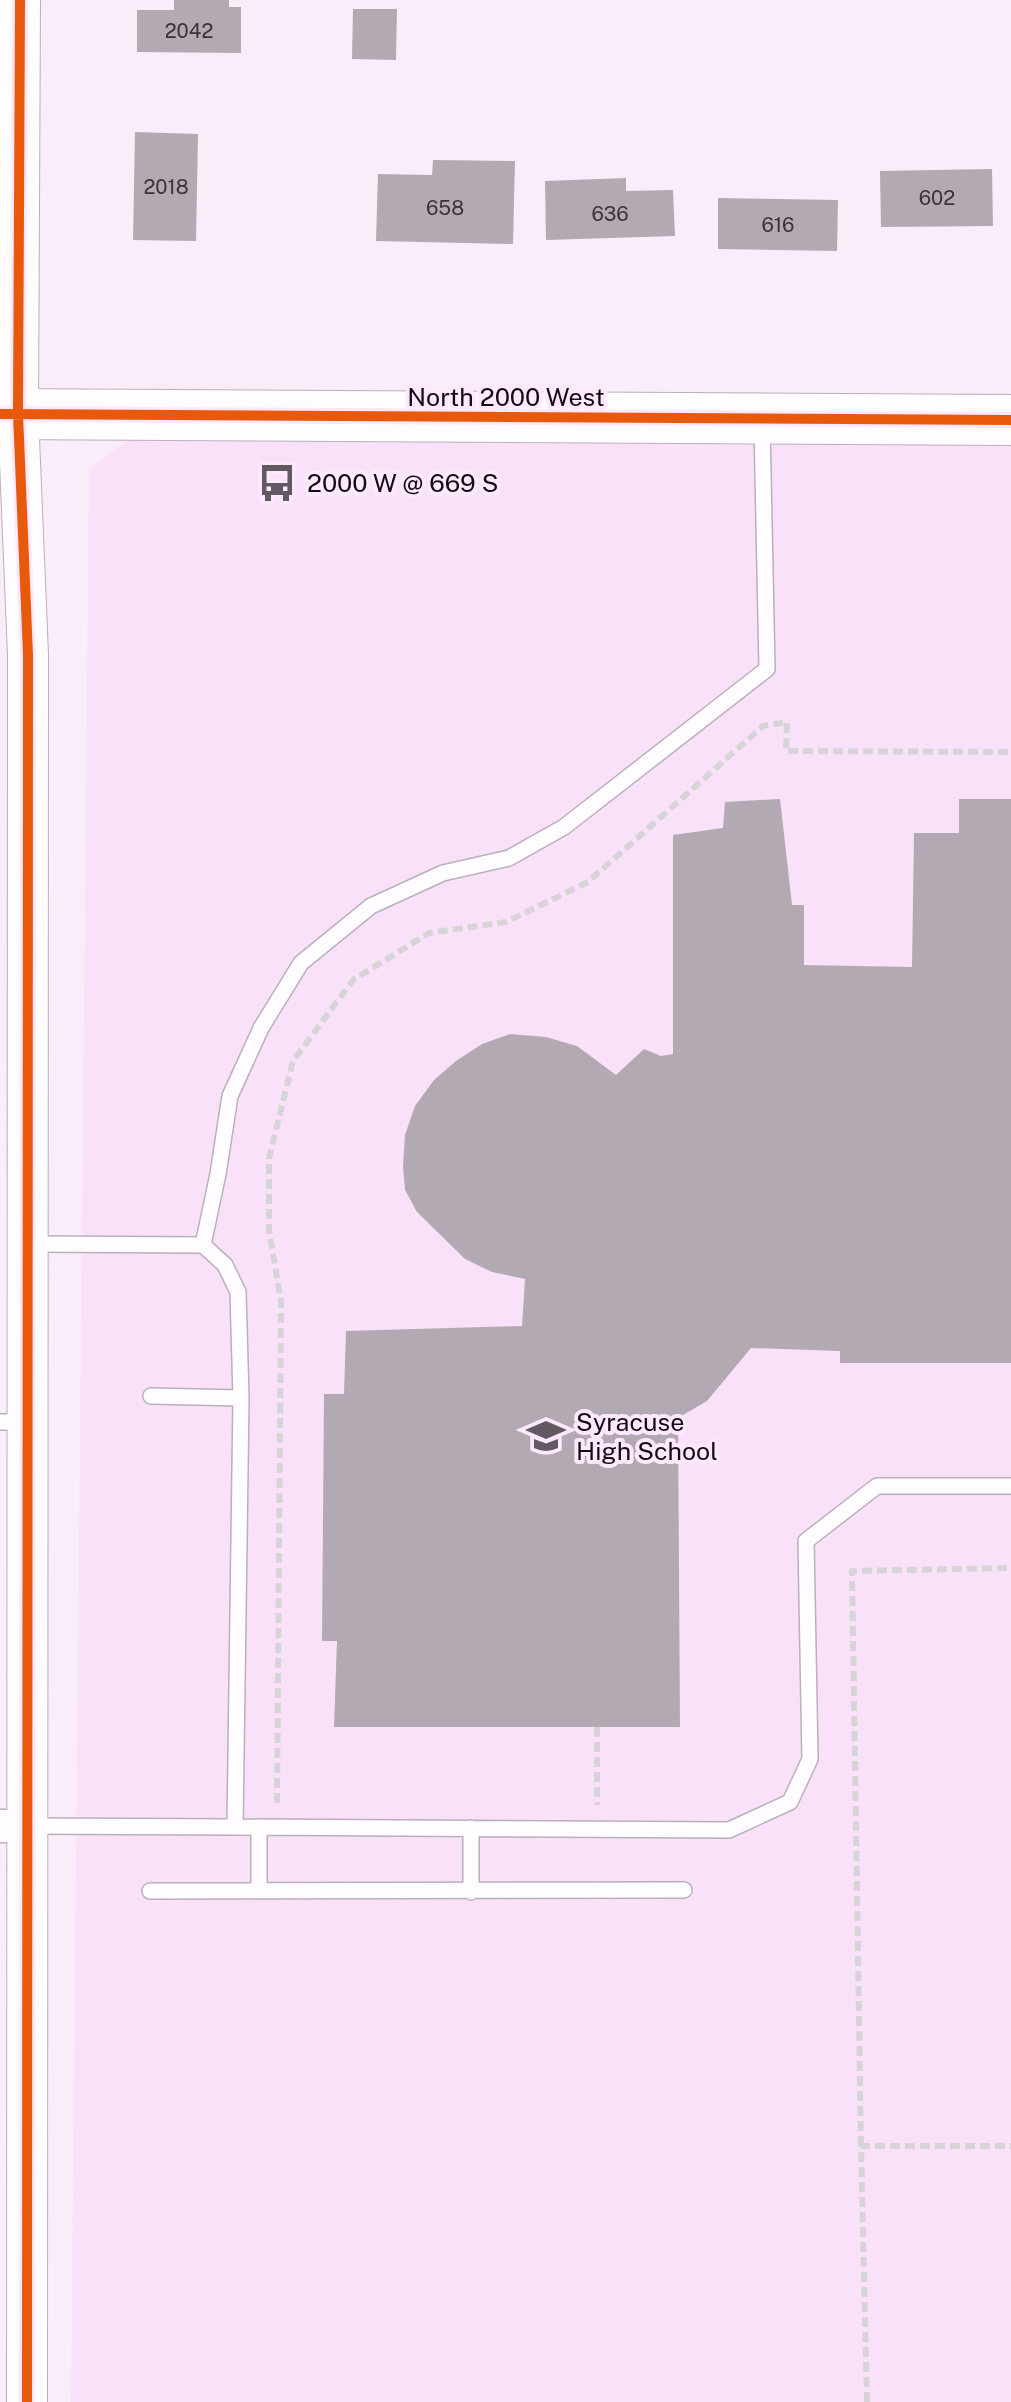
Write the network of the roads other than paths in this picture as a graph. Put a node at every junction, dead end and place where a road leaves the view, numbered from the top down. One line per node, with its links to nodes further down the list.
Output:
1 (20, 0): 2 (street)
2 (9, 414): 3 (main road, North 2000 West); 5 (street)
3 (762, 418): 4 (main road, North 2000 West); 6 (lane)
4 (1011, 420)
5 (27, 1244): 6 (lane); 9 (street)
6 (203, 1245): 8 (lane)
7 (151, 1396): 8 (lane)
8 (240, 1398): 12 (lane)
9 (13, 1422): 11 (street)
10 (1011, 1486): 14 (lane)
11 (13, 1826): 12 (lane); 19 (street)
12 (235, 1827): 13 (lane)
13 (260, 1827): 14 (lane); 15 (lane)
14 (472, 1828): 18 (lane)
15 (260, 1890): 17 (lane); 18 (lane)
16 (684, 1890): 18 (lane)
17 (150, 1891)
18 (472, 1892)
19 (27, 2402)

